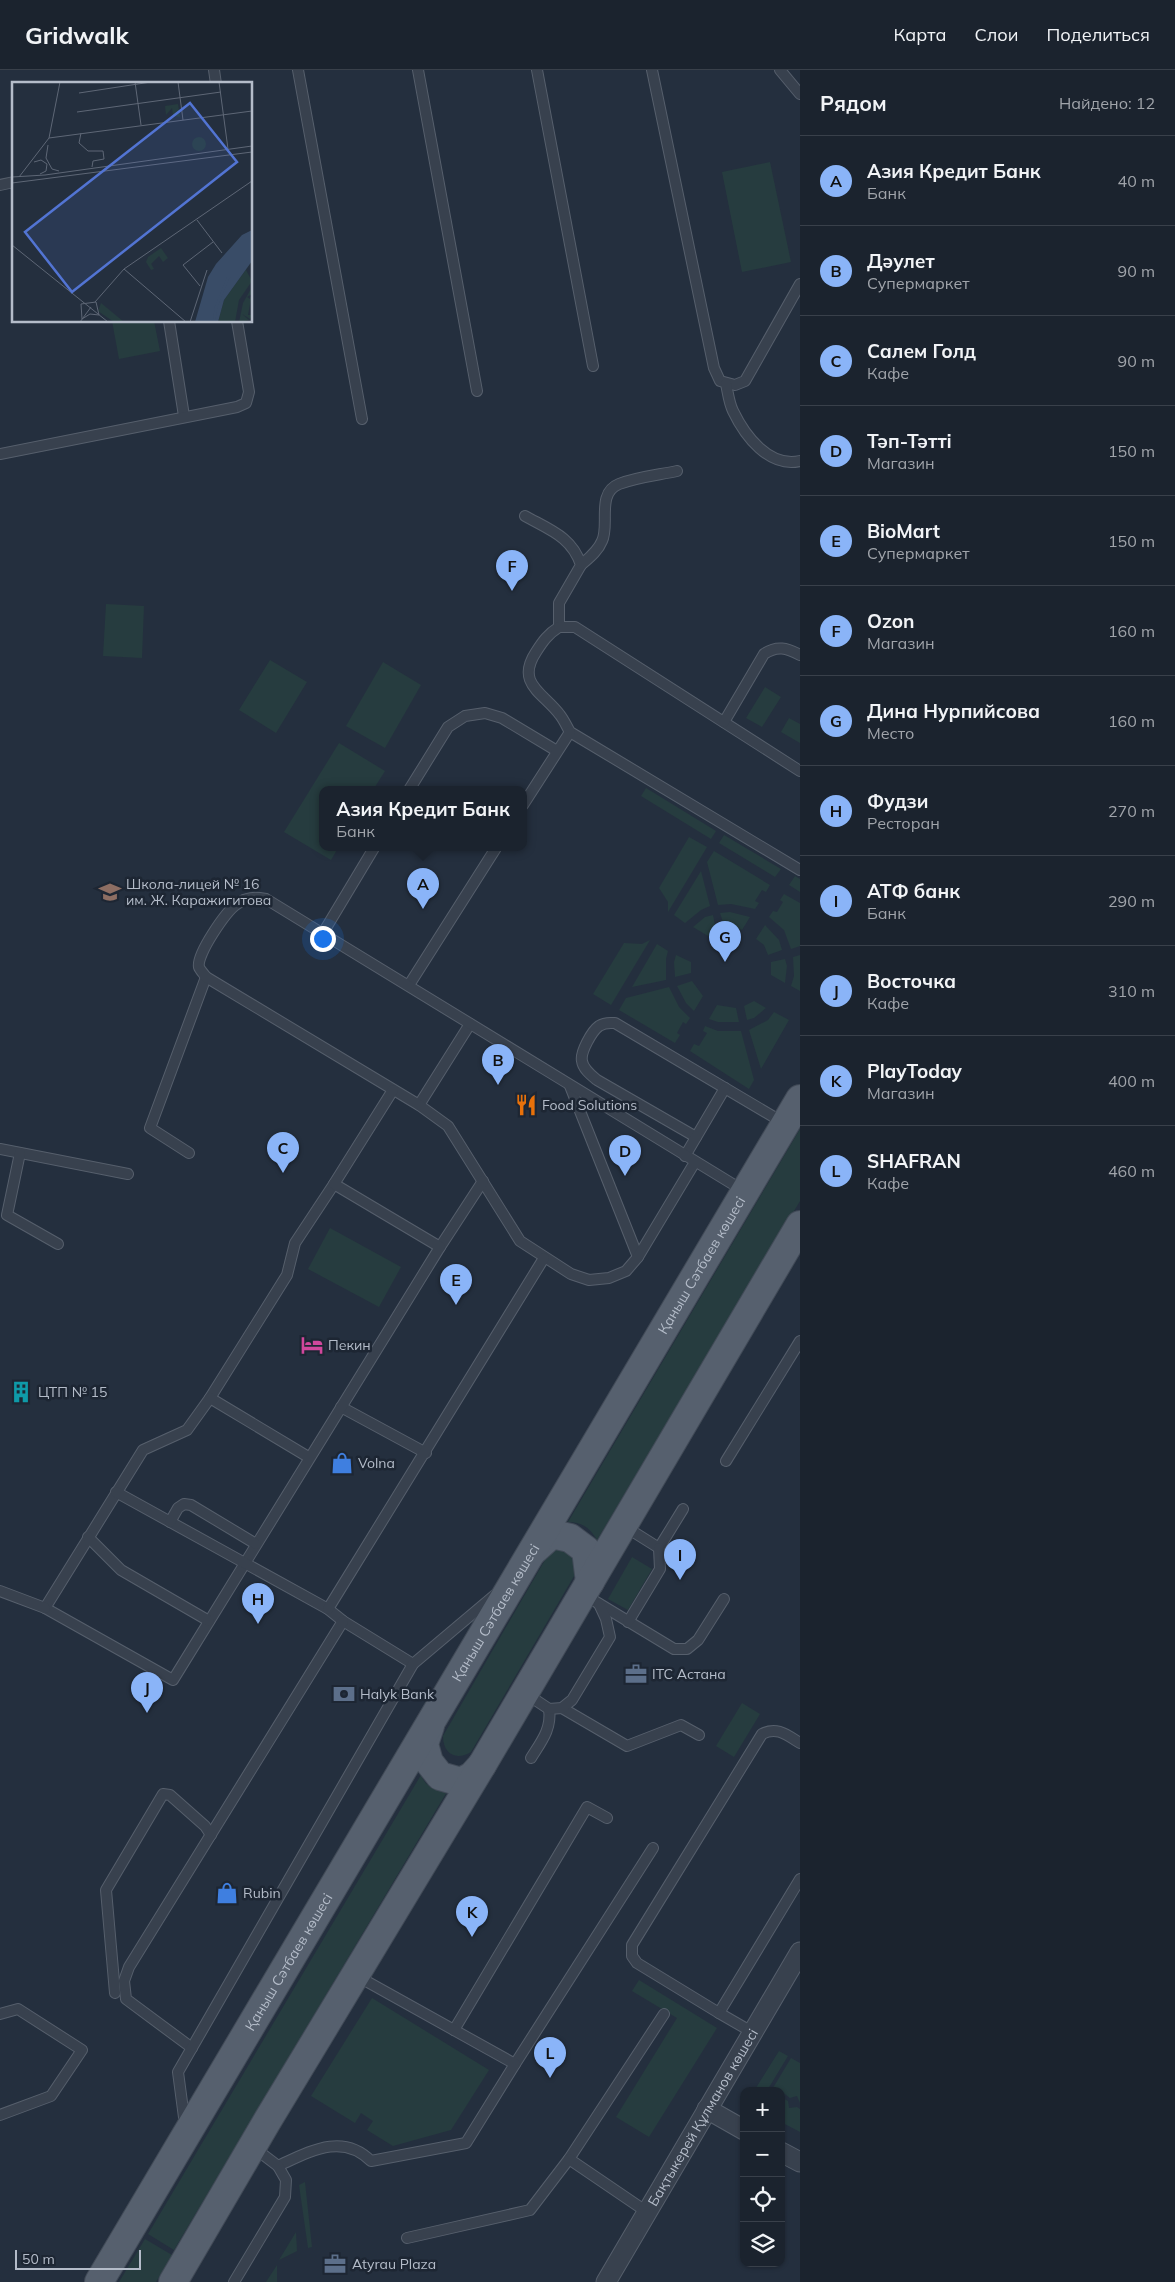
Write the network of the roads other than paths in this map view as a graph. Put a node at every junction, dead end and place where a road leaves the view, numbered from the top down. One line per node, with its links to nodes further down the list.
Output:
1 (298, 70): 14 (lane)
2 (418, 70): 12 (lane)
3 (537, 70): 10 (lane)
4 (652, 70): 11 (lane)
5 (780, 70): 6 (lane)
6 (800, 94)
7 (800, 284): 11 (lane)
8 (169, 322): 13 (lane)
9 (237, 322): 13 (lane)
10 (593, 366)
11 (726, 384): 16 (lane)
12 (476, 391)
13 (184, 416): 15 (lane)
14 (362, 419)
15 (0, 454)
16 (800, 461)
17 (677, 471): 19 (lane)
18 (525, 516): 19 (lane)
19 (582, 565): 20 (lane)
20 (559, 627): 22 (lane); 23 (lane)
21 (800, 655): 22 (lane)
22 (724, 722): 25 (lane)
23 (570, 732): 24 (lane); 30 (lane)
24 (557, 751): 26 (lane); 27 (lane)
25 (800, 771)
26 (411, 786)
27 (527, 799)
28 (372, 851): 31 (lane)
29 (494, 851): 33 (lane)
30 (800, 870)
31 (323, 933): 32 (lane); 33 (lane)
32 (206, 977): 37 (lane); 44 (lane)
33 (409, 985): 34 (lane)
34 (470, 1024): 35 (lane); 39 (lane)
35 (570, 1086): 45 (lane); 54 (lane)
36 (725, 1088): 40 (lane); 41 (lane); 41 (lane)
37 (393, 1090): 39 (lane); 49 (lane)
38 (800, 1099): 40 (main road, Қаныш Сәтбаев көшесі)
39 (419, 1105): 48 (lane)
40 (785, 1124): 50 (main road, Қаныш Сәтбаев көшесі)
41 (696, 1136): 45 (lane)
42 (0, 1149): 43 (lane)
43 (20, 1153): 47 (lane); 52 (lane)
44 (189, 1153)
45 (685, 1156): 46 (lane)
46 (695, 1162): 50 (lane); 54 (lane)
47 (128, 1174)
48 (483, 1182): 53 (lane); 55 (lane)
49 (334, 1184): 53 (lane); 57 (lane)
50 (745, 1192): 69 (main road, Қаныш Сәтбаев көшесі)
51 (800, 1225): 65 (main road)
52 (58, 1244)
53 (440, 1248): 58 (lane)
54 (638, 1257): 55 (lane)
55 (544, 1258): 59 (lane)
56 (800, 1341): 61 (lane)
57 (210, 1398): 60 (lane); 62 (lane)
58 (342, 1407): 59 (lane); 60 (lane)
59 (426, 1453): 76 (lane)
60 (310, 1458): 67 (lane)
61 (726, 1461)
62 (116, 1492): 64 (lane); 66 (lane)
63 (683, 1509): 68 (lane)
64 (170, 1522): 67 (lane); 70 (lane)
65 (623, 1525): 68 (lane); 73 (main road)
66 (88, 1537): 75 (lane); 77 (lane)
67 (256, 1544): 70 (lane)
68 (659, 1548): 79 (lane)
69 (531, 1553): 71 (main road, Қаныш Сәтбаев көшесі); 73 (main road)
70 (245, 1562): 76 (lane); 77 (lane)
71 (516, 1577): 80 (lane); 84 (main road, Қаныш Сәтбаев көшесі)
72 (0, 1591): 75 (lane)
73 (590, 1593): 79 (lane); 81 (main road); 82 (lane)
74 (724, 1599): 79 (lane)
75 (44, 1608): 77 (lane)
76 (328, 1609): 78 (lane)
77 (209, 1620)
78 (343, 1621): 80 (lane); 90 (lane)
79 (628, 1622)
80 (413, 1664): 101 (lane)
81 (524, 1693): 83 (lane); 88 (main road)
82 (562, 1708): 83 (lane); 85 (lane)
83 (549, 1709): 87 (lane)
84 (433, 1717): 88 (main road); 106 (main road, Қаныш Сәтбаев көшесі)
85 (699, 1735)
86 (800, 1743): 96 (lane)
87 (531, 1758)
88 (482, 1765): 94 (main road)
89 (607, 1818): 99 (lane)
90 (211, 1835): 95 (lane); 101 (lane)
91 (653, 1848): 102 (lane)
92 (800, 1879): 96 (lane)
93 (800, 1952): 100 (street, Бақтыкерей Құлманов көшесі)
94 (356, 1975): 99 (lane); 107 (main road)
95 (114, 1993)
96 (719, 2013): 100 (lane)
97 (0, 2014): 104 (lane)
98 (664, 2014): 109 (lane)
99 (454, 2030): 102 (lane)
100 (752, 2032): 103 (street, Бақтыкерей Құлманов көшесі)
101 (192, 2048): 106 (lane)
102 (514, 2064): 111 (lane)
103 (707, 2109): 105 (street); 112 (street, Бақтыкерей Құлманов көшесі)
104 (0, 2115)
105 (740, 2128)
106 (186, 2133): 114 (main road, Қаныш Сәтбаев көшесі)
107 (252, 2147): 111 (lane); 115 (main road)
108 (785, 2154): 110 (street)
109 (570, 2159): 112 (lane); 113 (lane)
110 (800, 2162)
111 (278, 2166): 116 (lane)
112 (647, 2212): 117 (street, Бақтыкерей Құлманов көшесі)
113 (407, 2238)
114 (99, 2282)
115 (173, 2282)
116 (234, 2282)
117 (606, 2282)

